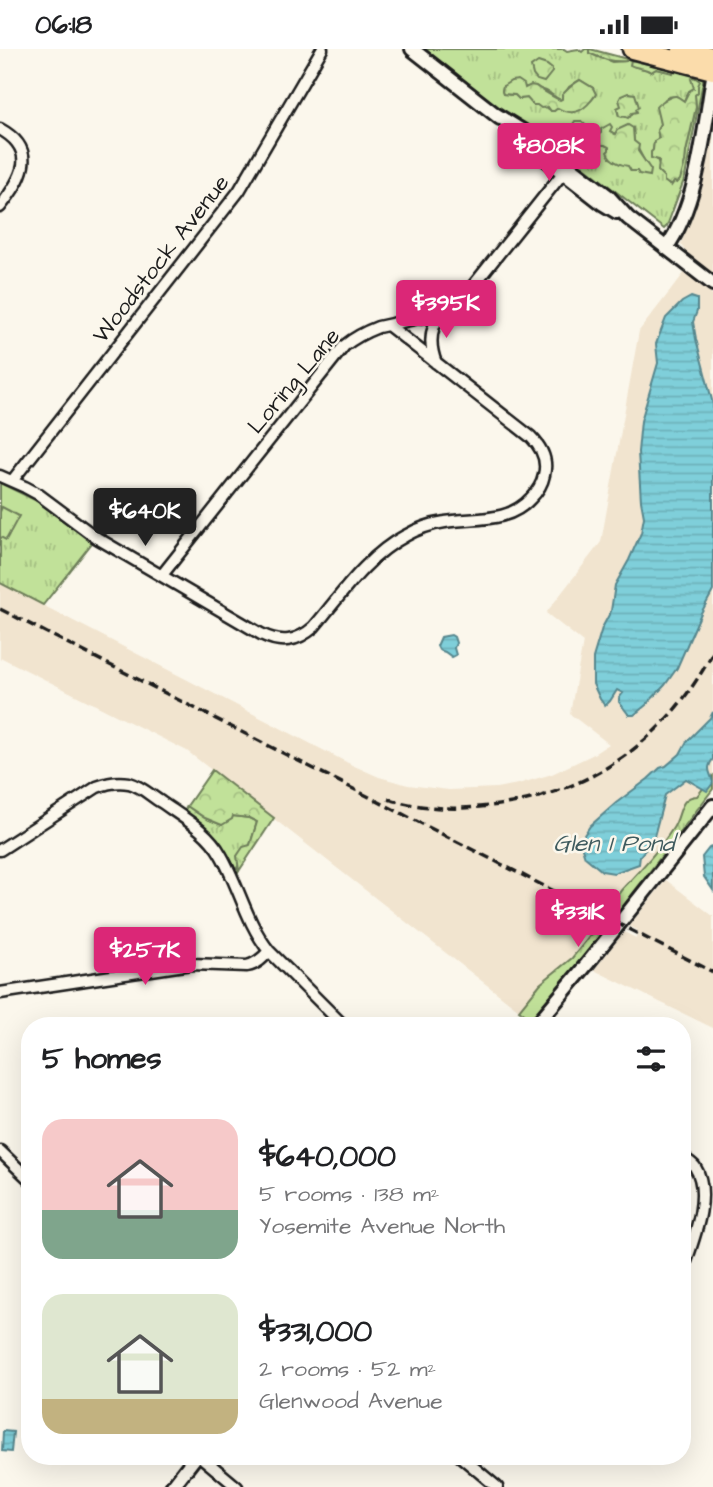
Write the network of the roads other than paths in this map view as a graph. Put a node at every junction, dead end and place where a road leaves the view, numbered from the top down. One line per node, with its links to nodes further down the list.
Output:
1 (322, 49): 17 (street, Woodstock Avenue)
2 (412, 49): 9 (street)
3 (632, 49): 4 (highway)
4 (679, 55): 5 (highway); 6 (highway)
5 (713, 57)
6 (713, 70)
7 (713, 78): 11 (street)
8 (0, 129): 10 (street)
9 (566, 169): 11 (street); 13 (street, Loring Lane)
10 (0, 207)
11 (666, 248): 12 (street)
12 (713, 284)
13 (442, 313): 14 (street, Loring Lane); 15 (street)
14 (388, 325): 15 (street); 18 (street, Loring Lane)
15 (436, 363): 18 (street)
16 (0, 477): 17 (street)
17 (12, 481): 18 (street)
18 (162, 575)
19 (713, 806): 24 (street)
20 (0, 850): 21 (street)
21 (269, 951): 22 (street); 23 (street)
22 (0, 993)
23 (335, 1017)
24 (543, 1017)
25 (0, 1151): 27 (street)
26 (691, 1164): 28 (street)
27 (21, 1172)
28 (691, 1246)
29 (190, 1465): 32 (street)
30 (209, 1465): 33 (street)
31 (471, 1465): 34 (street)
32 (172, 1487)
33 (237, 1487)
34 (497, 1487)

